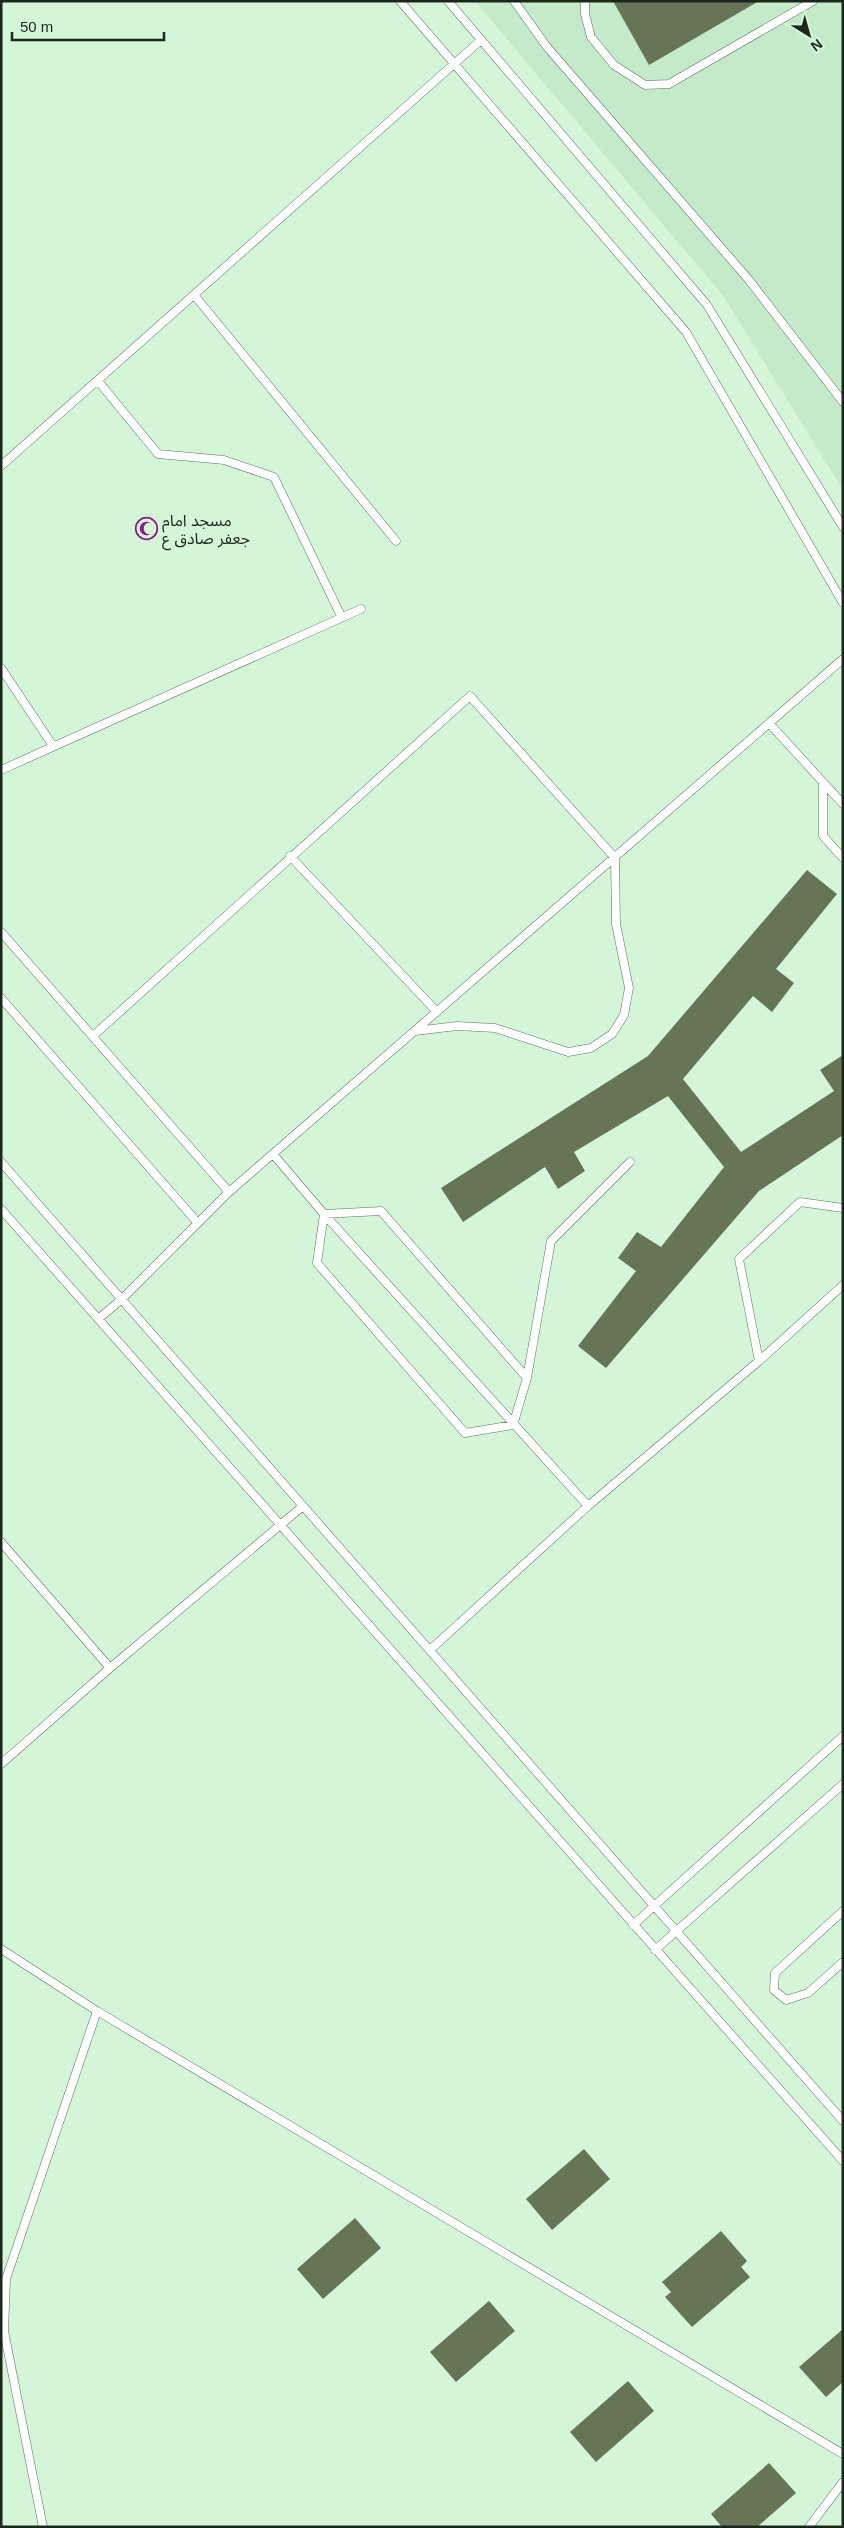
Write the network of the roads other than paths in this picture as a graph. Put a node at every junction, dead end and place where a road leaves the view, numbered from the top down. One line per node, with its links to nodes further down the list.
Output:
1 (400, 1): 7 (lane)
2 (448, 1): 6 (lane)
3 (514, 1): 10 (lane)
4 (585, 1): 5 (lane)
5 (813, 1)
6 (481, 40): 7 (lane); 12 (lane)
7 (454, 63): 8 (lane); 14 (lane)
8 (195, 296): 9 (lane); 13 (lane)
9 (98, 381): 11 (lane); 16 (lane)
10 (843, 402)
11 (1, 466)
12 (843, 527)
13 (396, 541)
14 (843, 603)
15 (361, 609): 16 (lane)
16 (342, 616): 20 (lane)
17 (843, 659): 19 (lane)
18 (1, 668): 20 (lane)
19 (769, 723): 22 (lane); 25 (lane)
20 (53, 746): 21 (lane)
21 (1, 770)
22 (823, 782): 23 (lane); 26 (lane)
23 (843, 804)
24 (290, 856): 25 (lane); 29 (lane); 31 (lane)
25 (614, 858): 29 (lane); 30 (lane)
26 (843, 858)
27 (1, 932): 31 (lane)
28 (1, 998): 39 (lane)
29 (437, 1012): 30 (lane)
30 (415, 1031): 32 (lane)
31 (93, 1036): 35 (lane)
32 (273, 1154): 35 (lane); 38 (lane)
33 (1, 1162): 41 (lane)
34 (630, 1162): 44 (lane)
35 (229, 1192): 39 (lane)
36 (843, 1208): 43 (lane)
37 (1, 1209): 42 (lane)
38 (324, 1214): 44 (lane); 45 (lane); 45 (lane)
39 (197, 1222): 41 (lane)
40 (843, 1285): 43 (lane)
41 (122, 1299): 42 (lane); 46 (lane)
42 (98, 1319): 48 (lane)
43 (759, 1361): 47 (lane)
44 (527, 1378): 45 (lane)
45 (513, 1425): 47 (lane)
46 (303, 1506): 48 (lane); 50 (lane)
47 (588, 1506): 50 (lane)
48 (281, 1526): 51 (lane); 57 (lane)
49 (1, 1542): 51 (lane)
50 (430, 1650): 55 (lane)
51 (110, 1668): 53 (lane)
52 (843, 1736): 55 (lane)
53 (1, 1764)
54 (843, 1784): 58 (lane)
55 (655, 1906): 57 (lane); 58 (lane)
56 (843, 1911): 61 (lane)
57 (633, 1925): 60 (lane)
58 (677, 1931): 60 (lane); 63 (lane)
59 (1, 1949): 62 (lane)
60 (655, 1950): 64 (lane)
61 (843, 1962)
62 (96, 2011): 65 (lane); 67 (lane)
63 (843, 2121)
64 (843, 2161)
65 (843, 2454)
66 (843, 2482): 68 (lane)
67 (43, 2527)
68 (808, 2527)

